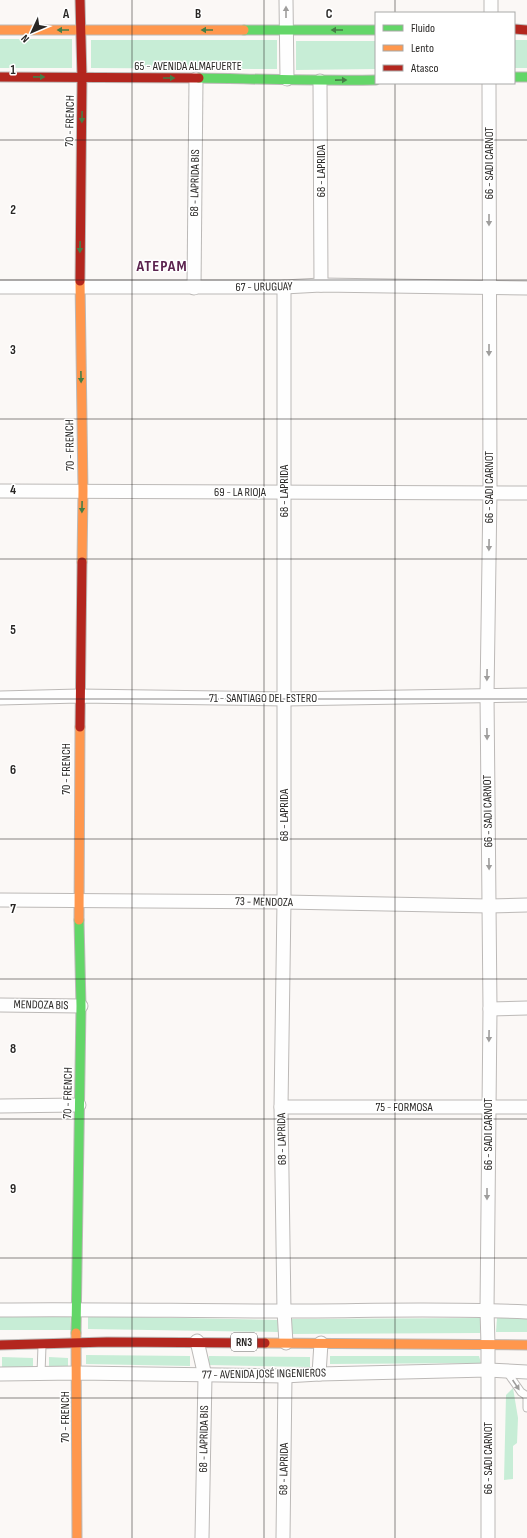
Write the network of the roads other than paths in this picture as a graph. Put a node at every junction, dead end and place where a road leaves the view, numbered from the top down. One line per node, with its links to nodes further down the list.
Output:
1 (80, 0): 7 (main road, 70 - FRENCH)
2 (286, 0): 8 (street, one-way to 2)
3 (490, 0): 4 (street)
4 (491, 12)
5 (515, 29): 10 (main road)
6 (0, 30): 7 (main road, one-way to 6)
7 (80, 30): 8 (main road, one-way to 7); 14 (main road, 70 - FRENCH)
8 (286, 30): 9 (main road, one-way to 8); 16 (street)
9 (375, 30)
10 (527, 30)
11 (0, 77): 14 (main road, 65 - AVENIDA ALMAFUERTE, one-way to 14)
12 (515, 77): 13 (main road)
13 (527, 77)
14 (82, 78): 15 (main road, 65 - AVENIDA ALMAFUERTE, one-way to 15); 22 (main road, 70 - FRENCH, one-way to 22)
15 (196, 79): 16 (main road, 65 - AVENIDA ALMAFUERTE); 25 (street, 68 - LAPRIDA BIS)
16 (287, 79): 18 (main road, 65 - AVENIDA ALMAFUERTE)
17 (375, 80): 18 (main road, 65 - AVENIDA ALMAFUERTE, one-way to 17)
18 (320, 81): 20 (street, 68 - LAPRIDA)
19 (489, 84): 24 (street, 66 - SADI CARNOT, one-way to 24)
20 (321, 285): 23 (street, 67 - URUGUAY); 24 (street, 67 - URUGUAY)
21 (0, 287): 22 (street, 67 - URUGUAY)
22 (80, 287): 25 (street, 67 - URUGUAY); 28 (main road, 70 - FRENCH, one-way to 28)
23 (284, 287): 25 (street, 67 - URUGUAY); 29 (street, 68 - LAPRIDA)
24 (489, 287): 26 (street, 67 - URUGUAY); 30 (street, 66 - SADI CARNOT, one-way to 30)
25 (194, 288)
26 (527, 288)
27 (0, 491): 28 (street, 69 - LA RIOJA)
28 (83, 491): 29 (street, 69 - LA RIOJA); 34 (main road, 70 - FRENCH, one-way to 34)
29 (284, 492): 30 (street, 69 - LA RIOJA); 36 (street, 68 - LAPRIDA)
30 (490, 492): 31 (street, 69 - LA RIOJA); 32 (street, 66 - SADI CARNOT, one-way to 32)
31 (527, 493)
32 (487, 695): 33 (street, 71 - SANTIAGO DEL ESTERO); 36 (street, 71 - SANTIAGO DEL ESTERO); 41 (street, 66 - SADI CARNOT, one-way to 41)
33 (527, 695)
34 (79, 696): 35 (street, 71 - SANTIAGO DEL ESTERO); 36 (street, 71 - SANTIAGO DEL ESTERO); 38 (main road, 70 - FRENCH)
35 (0, 698)
36 (284, 699): 39 (street, 68 - LAPRIDA)
37 (0, 900): 38 (street, 73 - MENDOZA)
38 (78, 900): 39 (street, 73 - MENDOZA); 43 (main road, 70 - FRENCH)
39 (284, 902): 41 (street, 73 - MENDOZA); 48 (street, 68 - LAPRIDA)
40 (527, 905): 41 (street, 73 - MENDOZA)
41 (489, 906): 45 (street, 66 - SADI CARNOT)
42 (0, 1004): 43 (street, MENDOZA BIS)
43 (81, 1006): 46 (main road, 70 - FRENCH)
44 (527, 1008): 45 (street)
45 (490, 1009): 49 (street, 66 - SADI CARNOT, one-way to 49)
46 (79, 1105): 47 (street); 51 (main road, 70 - FRENCH)
47 (0, 1106)
48 (281, 1107): 49 (street, 75 - FORMOSA); 54 (street, 68 - LAPRIDA)
49 (488, 1107): 50 (street, 75 - FORMOSA); 53 (street, 66 - SADI CARNOT, one-way to 53)
50 (527, 1107)
51 (77, 1309): 52 (street); 54 (street); 56 (main road, 70 - FRENCH)
52 (0, 1310)
53 (487, 1310): 54 (street); 55 (street); 62 (street, 66 - SADI CARNOT)
54 (284, 1311): 59 (street, 68 - LAPRIDA)
55 (527, 1312)
56 (76, 1341): 57 (main road, RN3); 58 (main road, RN3); 68 (main road, 70 - FRENCH)
57 (197, 1341): 59 (main road, RN3); 71 (street, 68 - LAPRIDA BIS)
58 (42, 1343): 61 (main road, RN3); 67 (lane)
59 (286, 1343): 60 (main road, RN3)
60 (320, 1343): 62 (main road, RN3); 70 (street)
61 (0, 1345)
62 (488, 1345): 63 (main road, RN3); 64 (street, 66 - SADI CARNOT)
63 (527, 1345)
64 (488, 1370): 65 (street, 77 - AVENIDA JOSÉ INGENIEROS); 70 (street, 77 - AVENIDA JOSÉ INGENIEROS); 78 (street, 66 - SADI CARNOT)
65 (507, 1372): 66 (street, 77 - AVENIDA JOSÉ INGENIEROS); 73 (lane, one-way to 73)
66 (527, 1372)
67 (41, 1373): 68 (street, 77 - AVENIDA JOSÉ INGENIEROS); 69 (street, 77 - AVENIDA JOSÉ INGENIEROS)
68 (77, 1373): 71 (street, 77 - AVENIDA JOSÉ INGENIEROS); 75 (main road, 70 - FRENCH)
69 (0, 1374)
70 (319, 1374): 72 (street, 77 - AVENIDA JOSÉ INGENIEROS)
71 (205, 1376): 72 (street, 77 - AVENIDA JOSÉ INGENIEROS); 76 (street, 68 - LAPRIDA BIS)
72 (285, 1376): 77 (street, 68 - LAPRIDA)
73 (527, 1396): 74 (lane)
74 (527, 1408)
75 (77, 1538)
76 (202, 1538)
77 (283, 1538)
78 (488, 1538)

